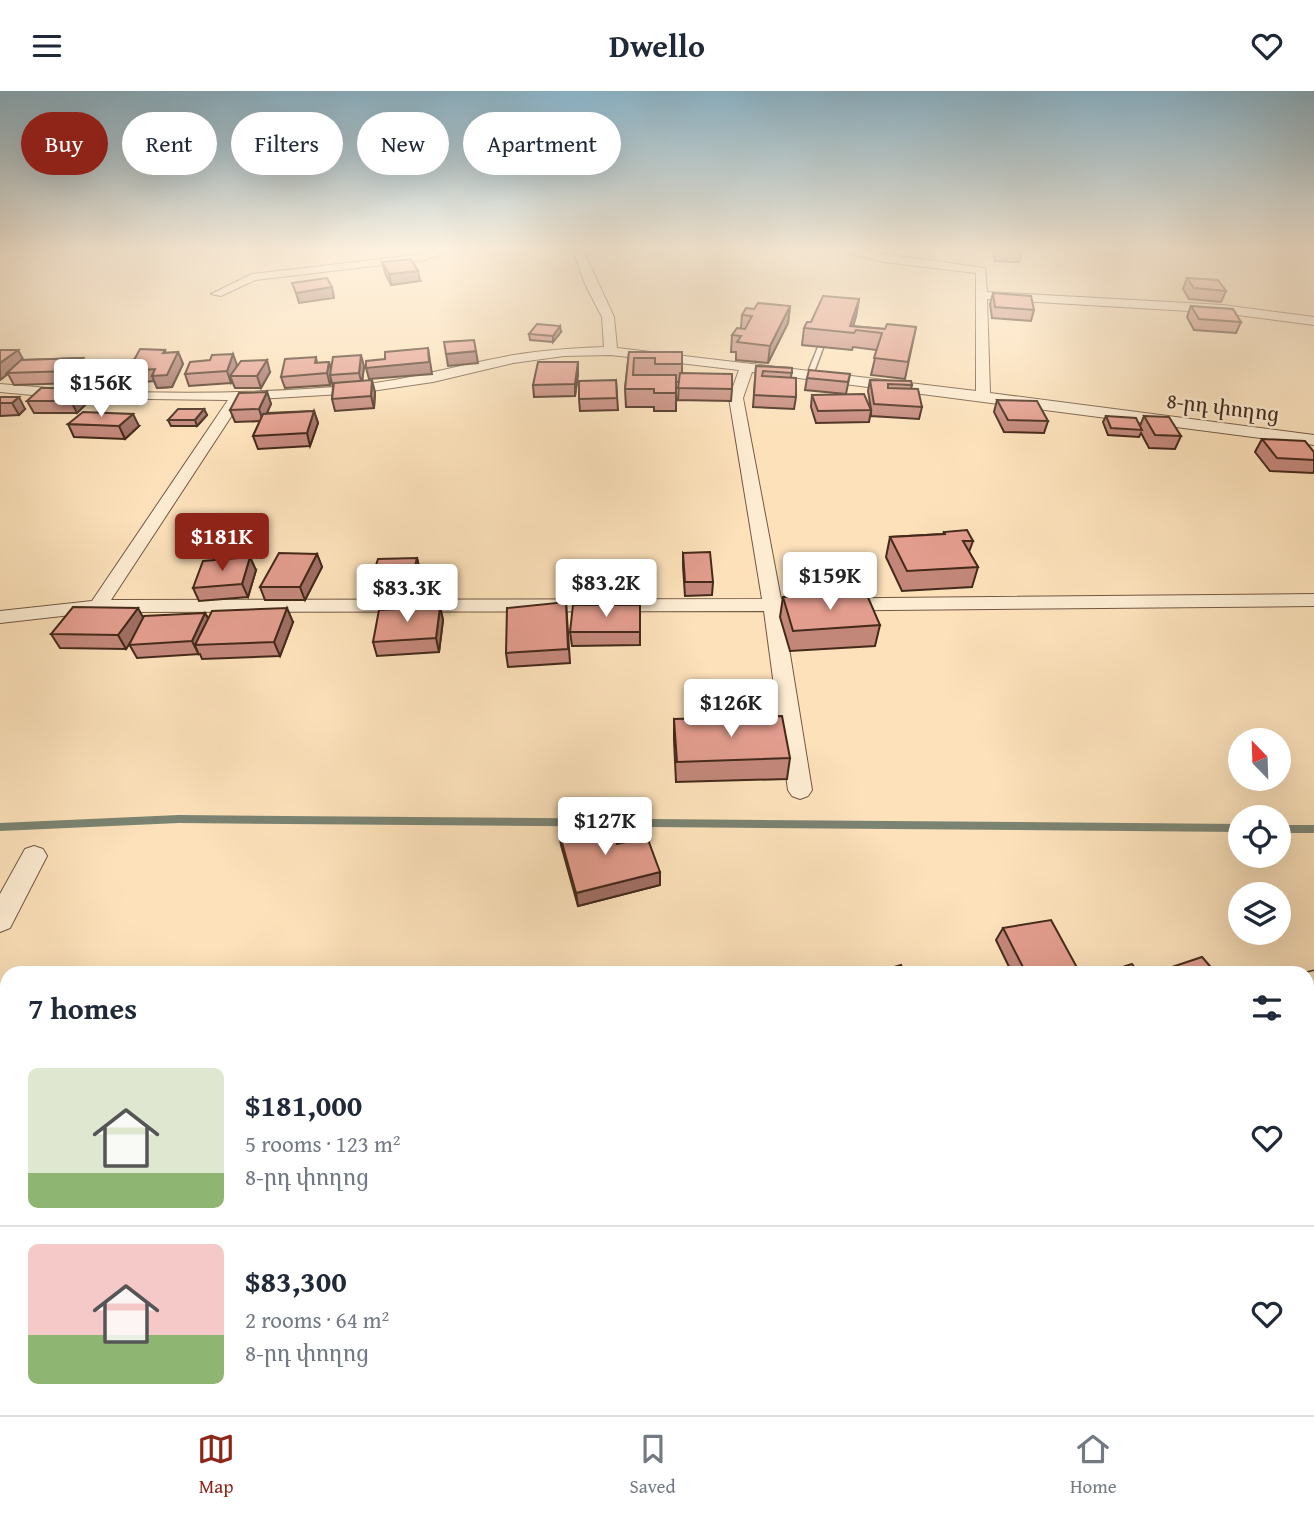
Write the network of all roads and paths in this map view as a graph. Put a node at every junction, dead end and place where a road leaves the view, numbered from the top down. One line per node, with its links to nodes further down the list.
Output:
1 (605, 312): 6 (street)
2 (981, 312): 11 (street)
3 (1244, 312): 4 (street)
4 (1314, 321)
5 (820, 348): 8 (lane)
6 (611, 351): 7 (street, 8-րդ փողոց); 10 (street, 8-րդ փողոց)
7 (747, 367): 8 (street, 8-րդ փողոց); 14 (street)
8 (809, 375): 11 (street, 8-րդ փողոց)
9 (0, 388): 10 (street, 8-րդ փողոց)
10 (238, 396): 15 (street)
11 (983, 396): 12 (street, 8-րդ փողոց)
12 (1314, 440)
13 (1314, 600): 14 (street)
14 (773, 605): 15 (street); 17 (street)
15 (98, 606): 16 (street)
16 (0, 617)
17 (800, 790)
18 (34, 856): 19 (street)
19 (0, 920)

